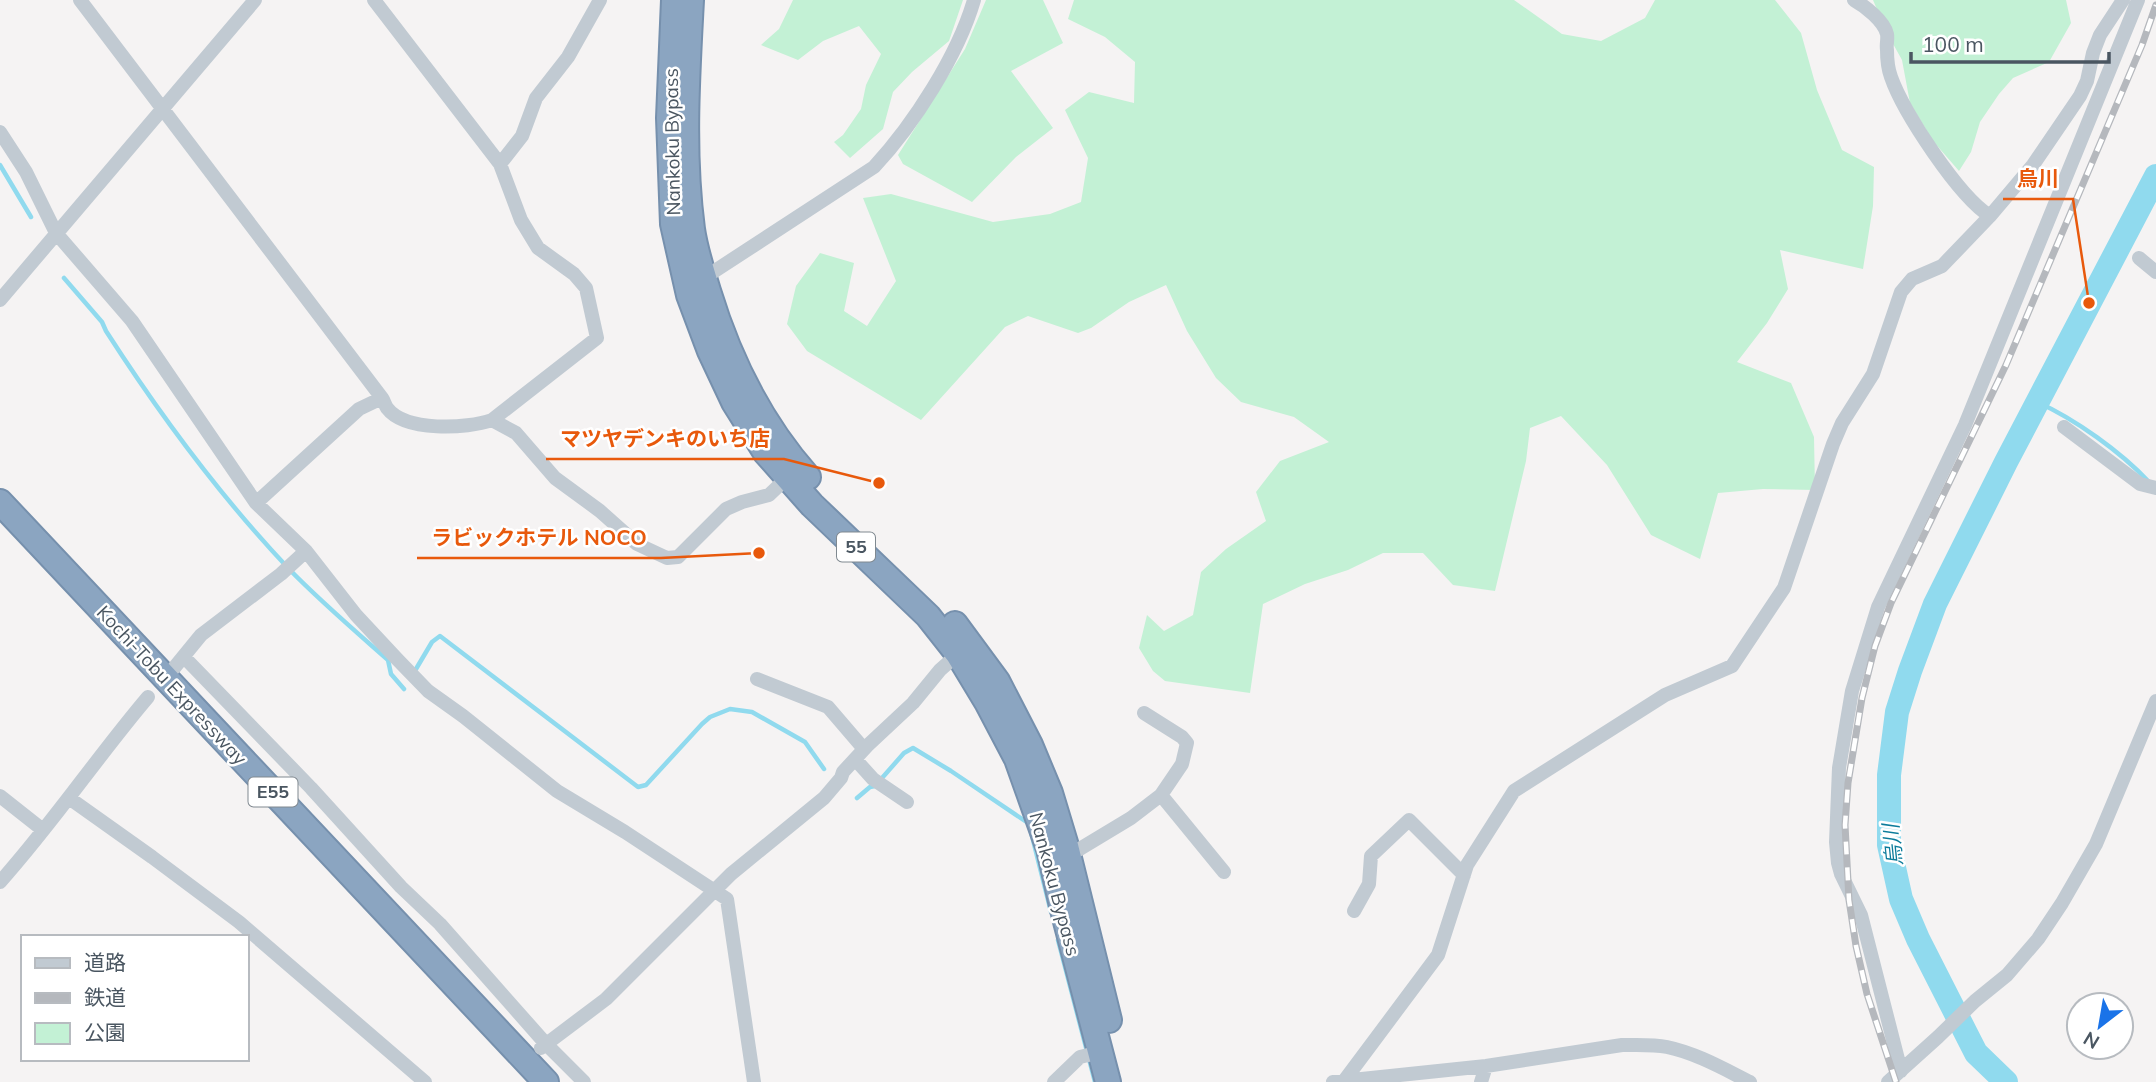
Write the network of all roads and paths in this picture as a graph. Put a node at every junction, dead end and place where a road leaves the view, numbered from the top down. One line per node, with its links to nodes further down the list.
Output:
1 (80, 0): 11 (street)
2 (254, 0): 11 (street)
3 (374, 0): 15 (street)
4 (600, 0): 15 (street)
5 (674, 0): 25 (highway, Nankoku Bypass / 55)
6 (691, 0): 20 (highway, Nankoku Bypass / 55)
7 (974, 0): 20 (street)
8 (1854, 0): 16 (street)
9 (2123, 0): 12 (street)
10 (2138, 0): 14 (street)
11 (163, 108): 17 (street); 22 (street)
12 (2058, 126): 14 (street); 16 (street)
13 (0, 132): 17 (street)
14 (2081, 139): 50 (street)
15 (500, 164): 23 (street)
16 (1990, 216): 43 (street)
17 (56, 233): 21 (street); 28 (street)
18 (2139, 258): 19 (street)
19 (2156, 272)
20 (704, 278): 25 (highway, Nankoku Bypass / 55)
21 (0, 300)
22 (383, 398): 23 (street); 28 (street)
23 (492, 420): 25 (street)
24 (2064, 427): 26 (street)
25 (793, 472): 30 (highway, Nankoku Bypass / 55); 41 (highway, Nankoku Bypass / 55)
26 (2156, 488)
27 (0, 502): 53 (highway, Kochi-Tobu Expressway / E55)
28 (256, 503): 29 (street)
29 (306, 551): 45 (street); 47 (street)
30 (958, 654): 35 (street); 48 (highway, Nankoku Bypass / 55)
31 (757, 679): 35 (street)
32 (148, 697): 38 (street)
33 (2156, 701): 50 (street)
34 (1144, 713): 36 (street)
35 (860, 754): 39 (street); 45 (street)
36 (1161, 795): 41 (street); 42 (street)
37 (0, 796): 40 (street)
38 (69, 798): 40 (street); 52 (street)
39 (907, 802)
40 (43, 830): 44 (street)
41 (1068, 856): 58 (highway, Nankoku Bypass / 55)
42 (1224, 872)
43 (1464, 875): 46 (street); 51 (street)
44 (0, 882)
45 (715, 891): 47 (street); 55 (street)
46 (1354, 911)
47 (543, 1047): 54 (street)
48 (1100, 1052): 56 (street); 57 (highway, Nankoku Bypass / 55)
49 (1486, 1066): 51 (street); 60 (street); 61 (street)
50 (1901, 1071): 62 (street)
51 (1345, 1081): 59 (street)
52 (425, 1082)
53 (546, 1082)
54 (584, 1082)
55 (754, 1082)
56 (1054, 1082)
57 (1108, 1082)
58 (1124, 1082)
59 (1333, 1082)
60 (1481, 1082)
61 (1750, 1082)
62 (1888, 1082)

